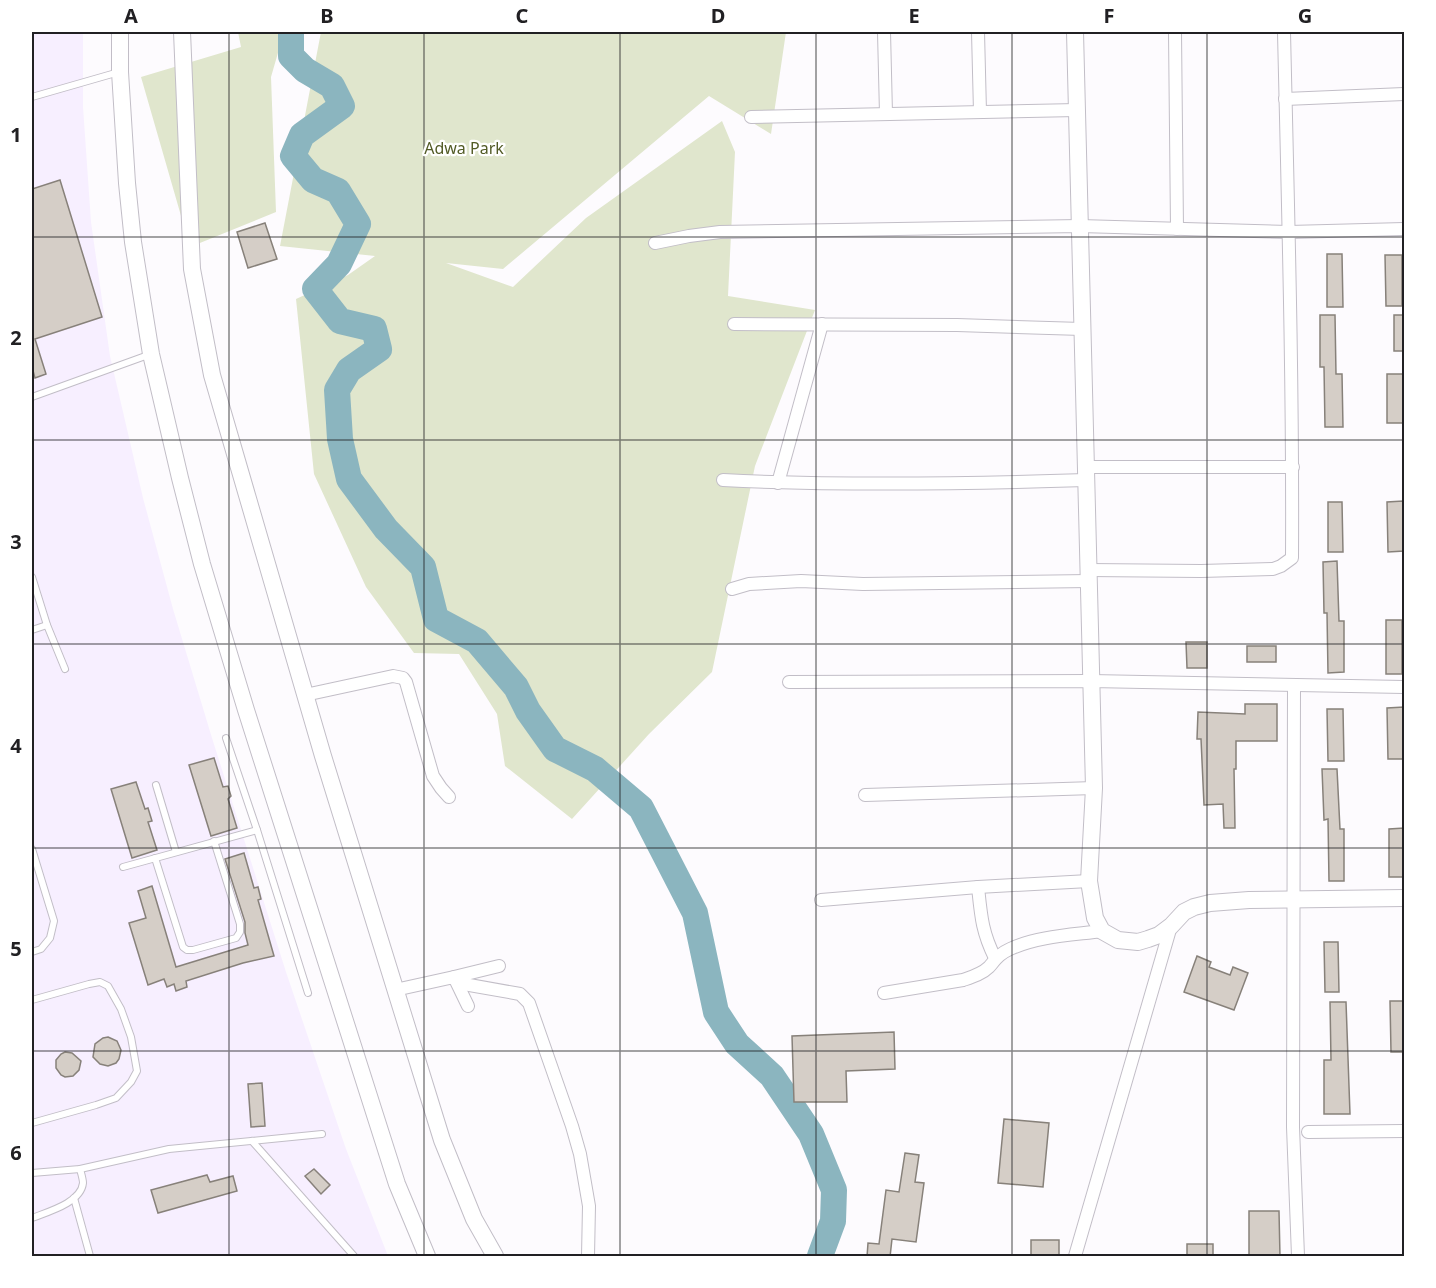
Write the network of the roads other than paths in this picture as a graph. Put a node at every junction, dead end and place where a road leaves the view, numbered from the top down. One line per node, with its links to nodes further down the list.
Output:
1 (120, 32): 8 (main road)
2 (182, 32): 41 (main road)
3 (885, 32): 14 (street)
4 (978, 32): 13 (street)
5 (1075, 32): 12 (main road)
6 (1175, 32): 17 (street)
7 (1284, 32): 11 (street)
8 (120, 72): 10 (lane); 24 (main road)
9 (1404, 94): 11 (street)
10 (32, 97)
11 (1285, 99): 19 (street)
12 (1077, 110): 13 (street); 16 (main road)
13 (980, 112): 14 (street)
14 (886, 114): 15 (street)
15 (752, 117)
16 (1080, 226): 17 (street); 20 (street); 23 (main road)
17 (1177, 229): 19 (street)
18 (1404, 229): 19 (street)
19 (1289, 232): 26 (street)
20 (655, 243)
21 (734, 324): 22 (street)
22 (822, 324): 23 (street); 29 (street)
23 (1082, 328): 27 (main road)
24 (151, 354): 25 (lane); 80 (main road)
25 (32, 397)
26 (1293, 468): 27 (street); 30 (street)
27 (1086, 474): 29 (street); 30 (main road)
28 (723, 480): 29 (street)
29 (778, 483)
30 (1088, 575): 32 (street); 37 (main road)
31 (32, 577): 33 (lane)
32 (732, 590)
33 (34, 592): 34 (lane)
34 (47, 625): 35 (lane); 36 (lane)
35 (32, 630)
36 (65, 669)
37 (1091, 681): 38 (street); 39 (street); 44 (main road)
38 (789, 682)
39 (1294, 686): 40 (street); 57 (street)
40 (1404, 687)
41 (305, 695): 46 (street); 64 (main road)
42 (225, 738): 47 (lane)
43 (156, 785): 50 (lane)
44 (1094, 788): 45 (street); 53 (main road)
45 (865, 795)
46 (449, 796)
47 (256, 830): 48 (lane); 65 (lane)
48 (214, 842): 50 (lane); 51 (lane)
49 (32, 849): 60 (lane)
50 (176, 852): 51 (lane)
51 (155, 858): 52 (lane)
52 (123, 867)
53 (1089, 880): 54 (street); 59 (main road)
54 (978, 887): 56 (street); 61 (street)
55 (1404, 898): 57 (main road)
56 (821, 900)
57 (1294, 900): 58 (main road); 84 (street)
58 (1171, 926): 59 (main road); 83 (street)
59 (1102, 931): 61 (street)
60 (32, 952)
61 (995, 958): 66 (street)
62 (499, 966): 63 (street)
63 (456, 980): 64 (street); 68 (street); 82 (street)
64 (395, 990): 81 (main road)
65 (308, 993)
66 (884, 993)
67 (32, 1000): 69 (lane)
68 (468, 1006)
69 (32, 1123)
70 (1404, 1131): 71 (street)
71 (1308, 1132)
72 (322, 1134): 73 (lane)
73 (252, 1141): 74 (lane); 79 (lane)
74 (80, 1168): 75 (lane); 76 (lane)
75 (32, 1173)
76 (74, 1198): 77 (lane); 78 (lane)
77 (32, 1218)
78 (90, 1257)
79 (354, 1257)
80 (427, 1257)
81 (495, 1257)
82 (588, 1257)
83 (1075, 1257)
84 (1298, 1257)

